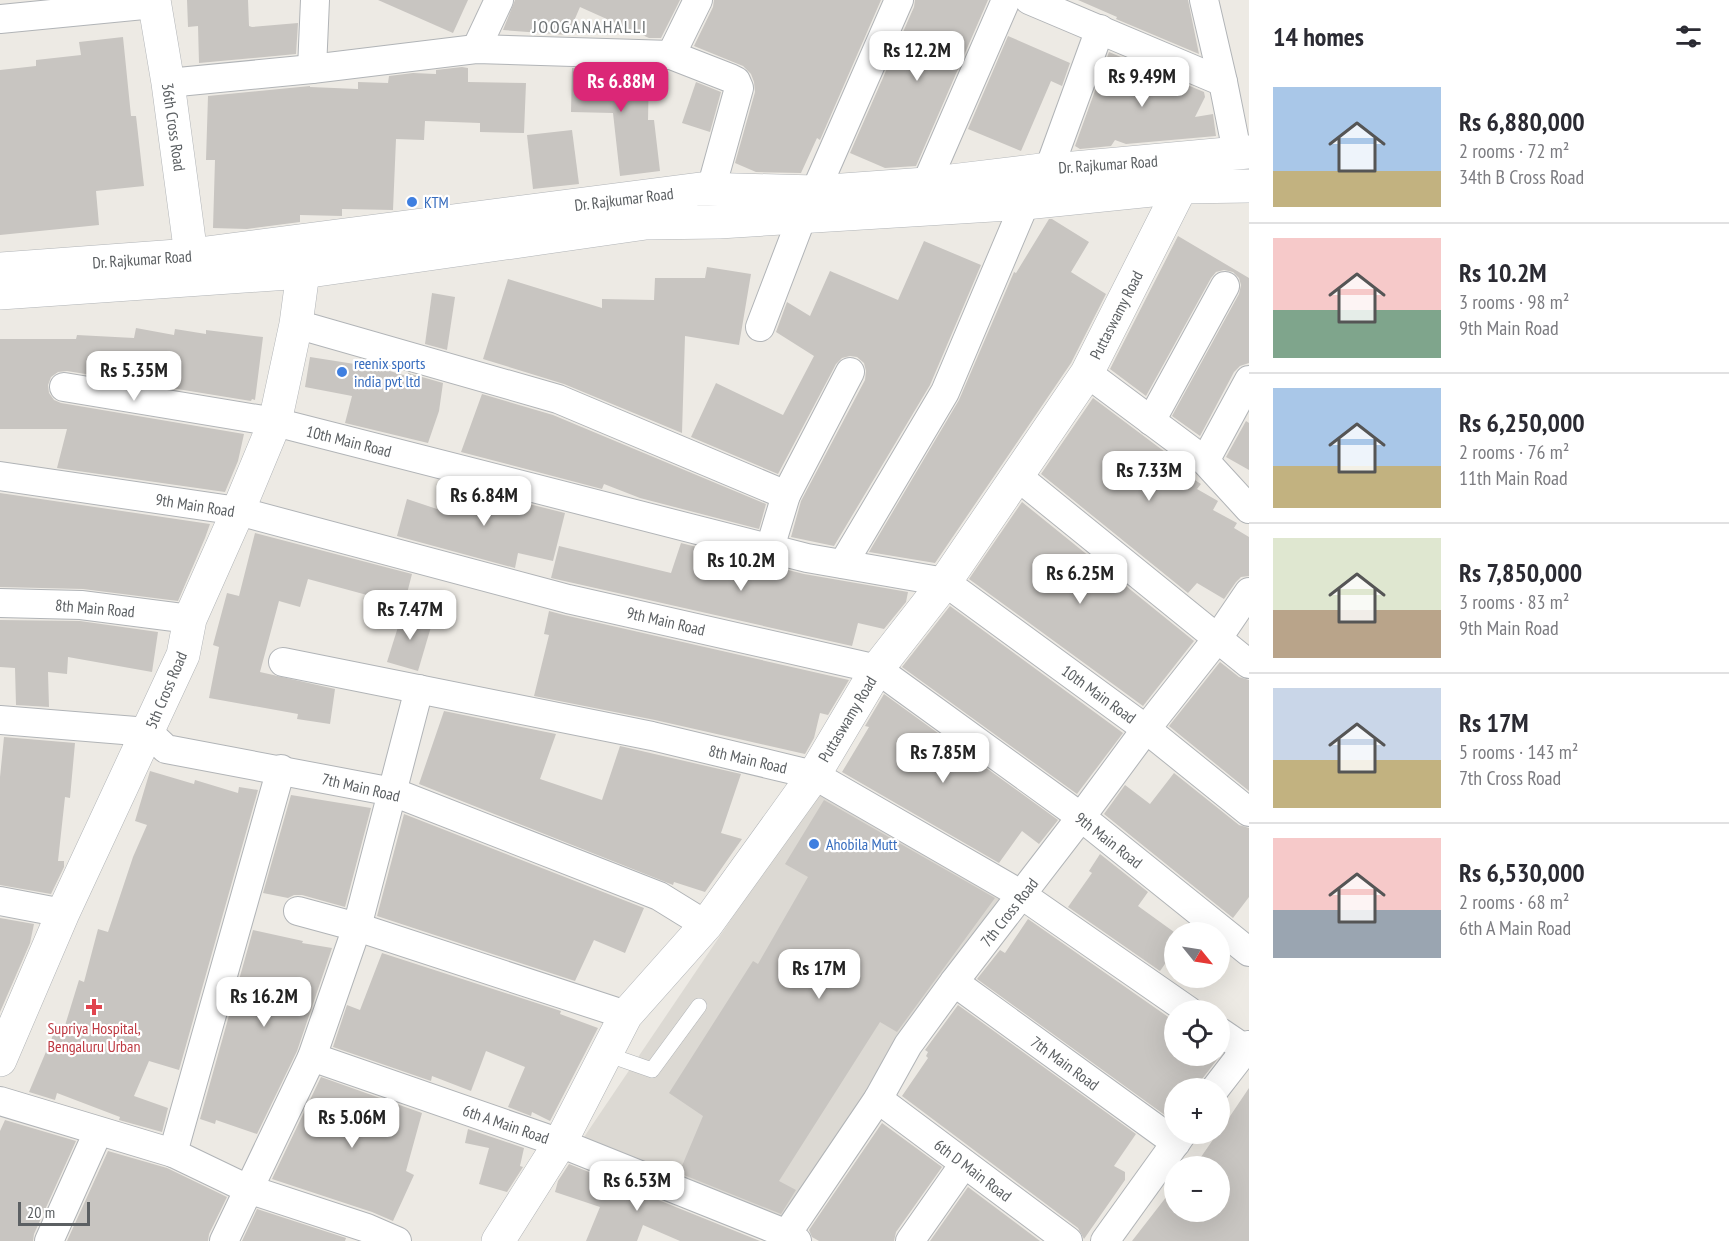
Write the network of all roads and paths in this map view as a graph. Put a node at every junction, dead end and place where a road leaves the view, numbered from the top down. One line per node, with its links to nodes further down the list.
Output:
1 (315, 0): 13 (street)
2 (499, 0): 11 (street)
3 (698, 0): 12 (street)
4 (899, 0): 23 (street)
5 (1006, 0): 18 (street)
6 (1029, 0): 10 (street)
7 (1204, 0): 15 (street)
8 (154, 2): 9 (street); 14 (main road, 36th Cross Road)
9 (0, 19)
10 (1100, 29): 15 (street); 17 (street)
11 (476, 49): 12 (street); 13 (street)
12 (671, 55): 21 (street)
13 (312, 69): 14 (street)
14 (168, 82): 24 (main road, 36th Cross Road)
15 (1223, 82): 16 (street)
16 (1243, 152): 17 (main road, Dr. Rajkumar Road)
17 (1049, 169): 18 (main road, Dr. Rajkumar Road)
18 (926, 184): 23 (main road, Dr. Rajkumar Road)
19 (1249, 186): 20 (main road, Dr. Rajkumar Road)
20 (1181, 187): 22 (main road, Dr. Rajkumar Road); 32 (main road, Puttaswamy Road)
21 (711, 189): 23 (main road, Dr. Rajkumar Road); 25 (main road, Dr. Rajkumar Road)
22 (1025, 203): 23 (main road, Dr. Rajkumar Road); 44 (street)
23 (809, 204): 25 (main road, Dr. Rajkumar Road); 30 (street)
24 (191, 255): 25 (main road, Dr. Rajkumar Road); 26 (main road, Dr. Rajkumar Road)
25 (302, 257): 28 (main road, Dr. Rajkumar Road); 29 (main road, 5th Cross Road)
26 (0, 269)
27 (1225, 286): 35 (street)
28 (0, 293)
29 (296, 324): 36 (main road, 5th Cross Road); 40 (street)
30 (760, 327)
31 (850, 372): 40 (street)
32 (1087, 373): 35 (street); 39 (main road, Puttaswamy Road)
33 (1249, 380): 37 (street)
34 (64, 387): 36 (street, 10th Main Road)
35 (1151, 421): 37 (street)
36 (275, 422): 42 (main road, 5th Cross Road); 43 (street, 10th Main Road)
37 (1205, 461): 41 (street)
38 (0, 476): 42 (street, 9th Main Road)
39 (1017, 476): 45 (main road, Puttaswamy Road); 49 (street)
40 (786, 495): 43 (street)
41 (1249, 509)
42 (238, 511): 48 (main road, 5th Cross Road); 52 (street, 9th Main Road)
43 (770, 548): 44 (street, 10th Main Road)
44 (843, 564): 45 (street, 10th Main Road)
45 (945, 582): 52 (main road, Puttaswamy Road); 55 (street, 10th Main Road)
46 (1249, 592): 49 (street, 7th Cross Road)
47 (0, 603): 48 (street, 8th Main Road)
48 (190, 619): 56 (main road, 5th Cross Road)
49 (1217, 639): 51 (street); 55 (street, 7th Cross Road)
50 (283, 662): 53 (street, 8th Main Road)
51 (1249, 664)
52 (877, 669): 58 (main road, Puttaswamy Road); 61 (street, 9th Main Road)
53 (419, 689): 58 (street, 8th Main Road); 59 (street)
54 (0, 720): 56 (street)
55 (1146, 729): 60 (street, 10th Main Road); 61 (street, 7th Cross Road)
56 (148, 732): 57 (street, 7th Main Road); 65 (main road, 5th Cross Road)
57 (281, 769): 59 (street, 7th Main Road); 86 (street)
58 (814, 775): 62 (street, 8th Main Road); 66 (main road, Puttaswamy Road)
59 (393, 792): 66 (street, 7th Main Road); 67 (street)
60 (1249, 812)
61 (1081, 818): 62 (street, 7th Cross Road); 68 (street, 9th Main Road)
62 (1022, 895): 69 (street, 7th Cross Road); 70 (street, 8th Main Road)
63 (0, 901): 65 (street)
64 (298, 911): 67 (street)
65 (63, 913): 71 (main road, 5th Cross Road)
66 (706, 925): 73 (main road, Puttaswamy Road)
67 (357, 927): 73 (street); 77 (street)
68 (1249, 952)
69 (954, 982): 80 (street, 7th Cross Road); 82 (street, 7th Main Road)
70 (1174, 1000)
71 (10, 1005): 78 (main road, 5th Cross Road)
72 (699, 1005): 76 (lane)
73 (627, 1015): 76 (main road, Puttaswamy Road)
74 (1230, 1038): 75 (street)
75 (1247, 1047): 79 (street)
76 (606, 1054): 84 (main road, Puttaswamy Road)
77 (312, 1057): 84 (street, 6th A Main Road); 88 (street)
78 (0, 1060)
79 (1223, 1078)
80 (879, 1100): 87 (street, 6th D Main Road); 90 (street, 7th Cross Road)
81 (0, 1101): 83 (street)
82 (1164, 1128)
83 (98, 1132): 86 (street); 91 (street)
84 (560, 1143): 90 (street, 6th A Main Road); 94 (main road, Puttaswamy Road)
85 (1175, 1144): 97 (street)
86 (173, 1153): 88 (street)
87 (964, 1164): 95 (street); 96 (street, 6th D Main Road)
88 (248, 1189): 89 (street); 92 (street)
89 (363, 1234): 93 (street)
90 (789, 1239)
91 (49, 1241)
92 (224, 1241)
93 (398, 1241)
94 (498, 1241)
95 (910, 1241)
96 (1068, 1241)
97 (1105, 1241)

